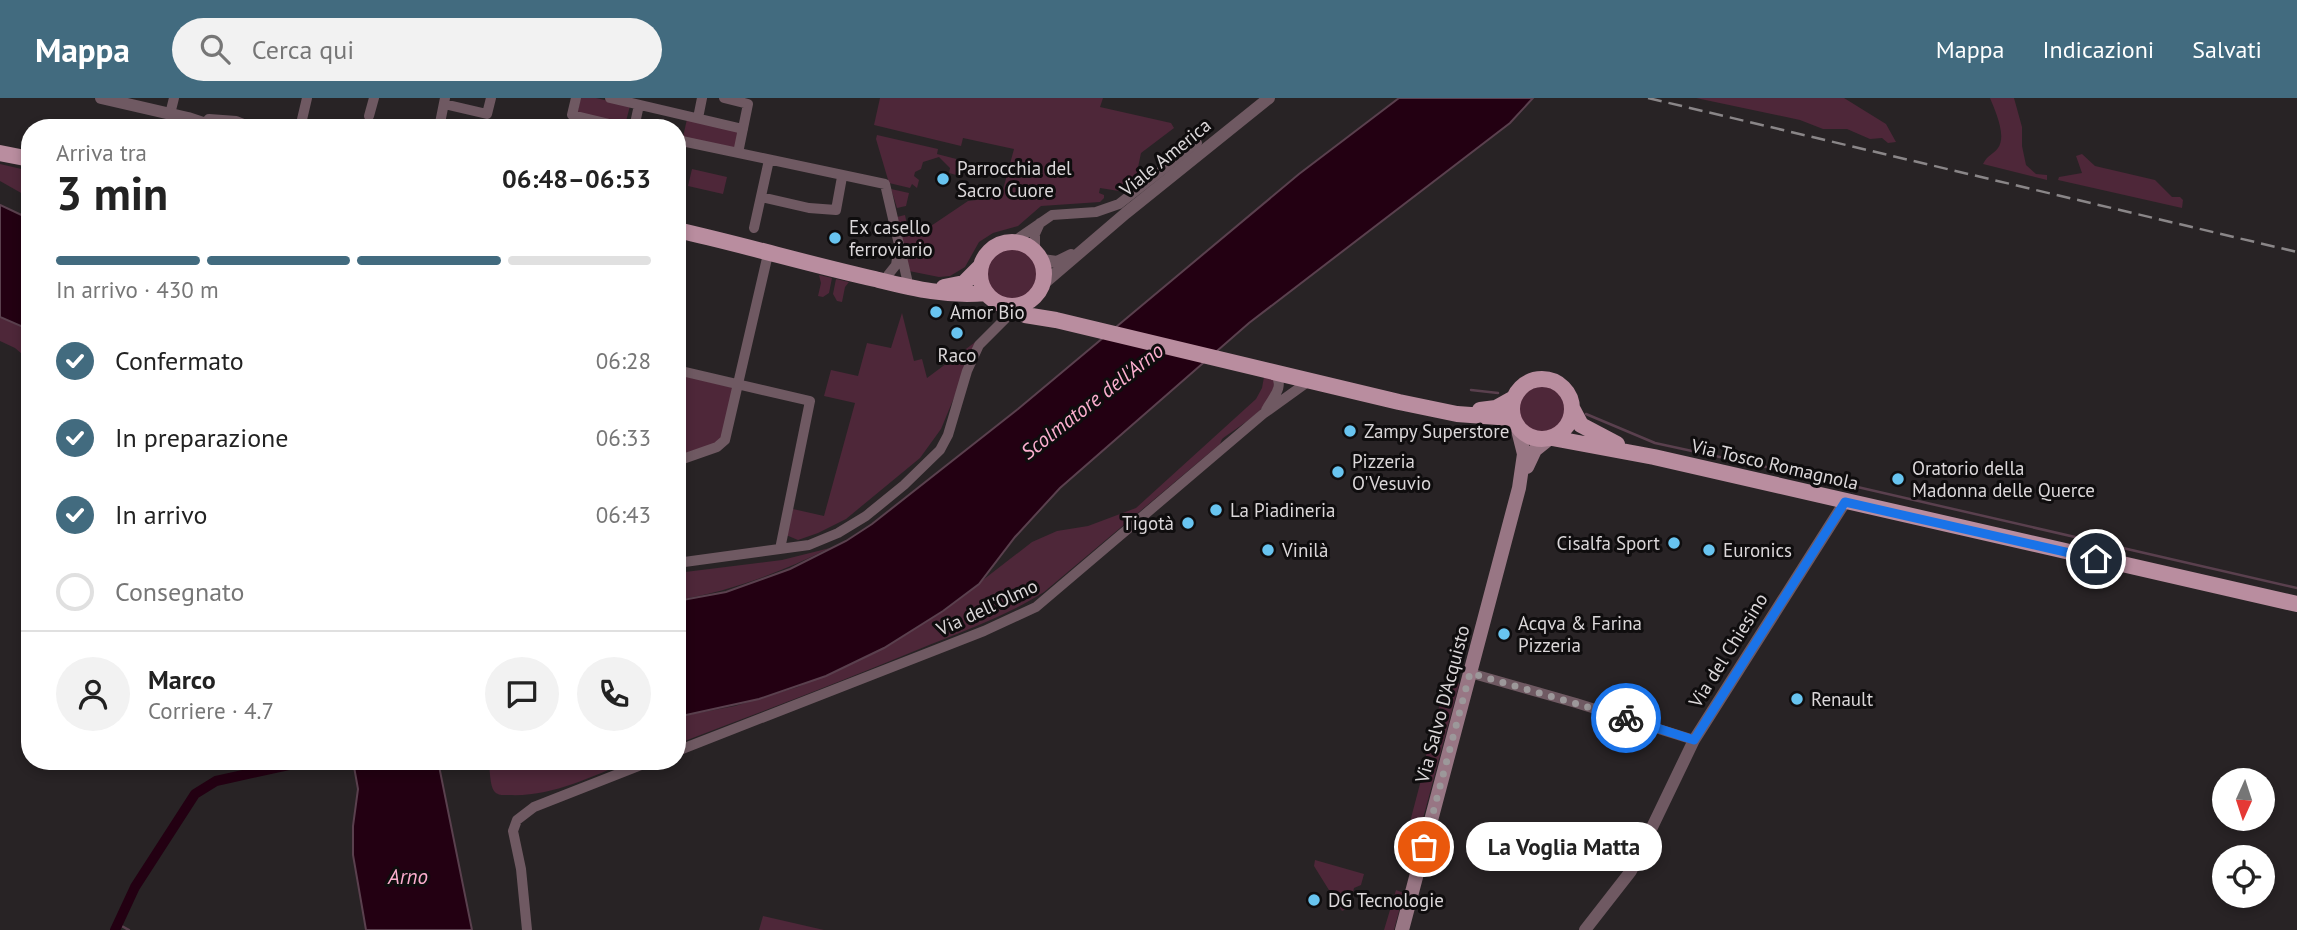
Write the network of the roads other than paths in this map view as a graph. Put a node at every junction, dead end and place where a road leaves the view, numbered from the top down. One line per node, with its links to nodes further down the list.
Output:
1 (100, 98): 12 (street)
2 (174, 98): 14 (street)
3 (307, 98): 19 (street)
4 (374, 98): 16 (street)
5 (491, 98): 11 (street)
6 (576, 98): 21 (street)
7 (702, 98): 17 (street)
8 (724, 98): 24 (street)
9 (1269, 98): 38 (street, Viale America)
10 (618, 99): 13 (street)
11 (444, 101): 20 (street)
12 (137, 102): 14 (street)
13 (639, 105): 15 (street); 22 (street)
14 (170, 114): 18 (street)
15 (678, 114): 17 (street); 23 (street)
16 (369, 117)
17 (698, 118): 24 (street)
18 (191, 119)
19 (302, 119)
20 (441, 119)
21 (586, 119)
22 (636, 119)
23 (677, 119)
24 (743, 129): 28 (street)
25 (686, 141): 28 (street)
26 (1197, 143): 33 (street)
27 (0, 153): 29 (main road)
28 (738, 153): 30 (street)
29 (21, 157)
30 (769, 160): 31 (street); 32 (street)
31 (842, 177): 32 (street); 37 (street)
32 (761, 197): 34 (street)
33 (1042, 221): 36 (street); 40 (street)
34 (754, 228)
35 (686, 232): 39 (main road)
36 (1013, 242): 40 (main road); 41 (main road)
37 (898, 243): 42 (street); 43 (street)
38 (1087, 246): 40 (street); 44 (street)
39 (761, 251): 42 (main road); 45 (main road); 51 (street)
40 (1039, 255): 44 (main road)
41 (980, 267): 43 (main road); 45 (main road)
42 (888, 275): 43 (main road)
43 (907, 279)
44 (1042, 287): 46 (main road); 47 (main road)
45 (986, 293): 46 (main road)
46 (1013, 307): 47 (main road); 63 (street)
47 (1048, 317): 48 (main road)
48 (1268, 371): 50 (main road); 52 (main road); 54 (street, Via dell'Olmo)
49 (686, 372): 51 (street)
50 (1309, 381): 54 (street, Via dell'Olmo); 55 (main road)
51 (739, 384): 58 (street); 63 (street)
52 (1514, 398): 53 (main road); 55 (main road)
53 (1572, 408): 56 (main road); 59 (main road, Via Tosco Romagnola)
54 (1263, 414): 68 (street, Via dell'Olmo)
55 (1519, 431): 56 (main road); 61 (main road)
56 (1551, 438): 57 (main road, Via Tosco Romagnola); 60 (main road)
57 (1578, 442): 59 (main road, Via Tosco Romagnola); 60 (main road)
58 (686, 457)
59 (1654, 457): 62 (main road, Via Tosco Romagnola)
60 (1527, 466): 61 (main road)
61 (1519, 488): 66 (main road, Via Salvo D'Acquisto)
62 (1845, 502): 65 (main road, Via Tosco Romagnola); 67 (street, Via del Chiesino)
63 (780, 549): 64 (street)
64 (686, 562)
65 (2297, 604)
66 (1470, 673): 67 (street); 71 (main road, Via Salvo D'Acquisto)
67 (1694, 740): 72 (street, Via del Chiesino)
68 (686, 747)
69 (628, 770): 70 (street)
70 (527, 930)
71 (1402, 930)
72 (1585, 930)

